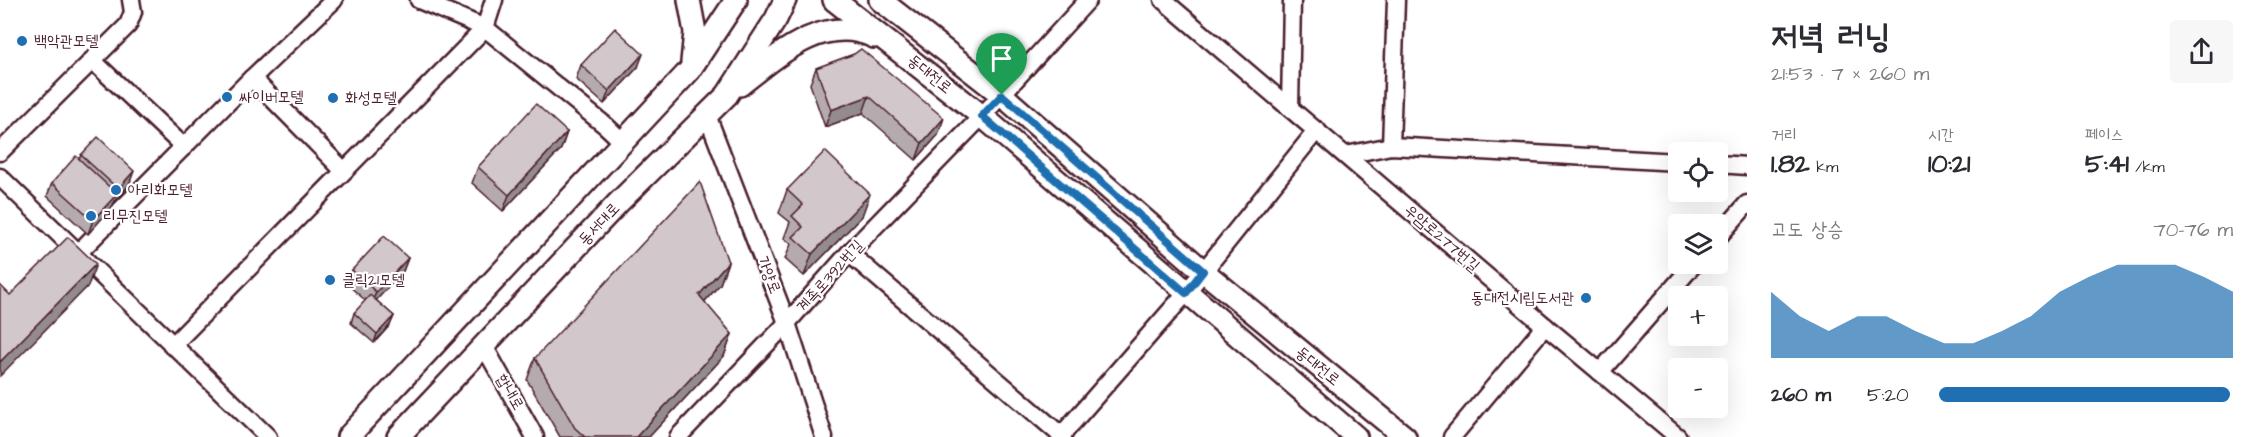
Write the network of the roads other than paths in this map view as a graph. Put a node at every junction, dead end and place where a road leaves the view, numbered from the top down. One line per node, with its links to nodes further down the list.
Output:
1 (131, 0): 18 (street)
2 (334, 0): 20 (street)
3 (419, 0): 16 (street)
4 (494, 0): 16 (street)
5 (689, 0): 19 (main road)
6 (736, 0): 19 (main road)
7 (785, 0): 21 (main road, 동서대로)
8 (834, 0): 17 (main road, 동대전로)
9 (880, 0): 15 (main road, 동대전로)
10 (900, 0): 15 (main road)
11 (1088, 0): 22 (street, 계족로392번길)
12 (1162, 0): 23 (street, 우암로277번길)
13 (1292, 0): 23 (street)
14 (1396, 0): 28 (street)
15 (915, 26): 22 (main road, 동대전로)
16 (485, 28): 27 (street); 35 (street)
17 (897, 47): 21 (main road); 25 (main road, 동대전로)
18 (92, 60): 29 (street); 30 (street)
19 (689, 71): 27 (main road)
20 (252, 78): 29 (street); 35 (street)
21 (727, 95): 24 (main road, 동서대로)
22 (1002, 95): 25 (street, 계족로392번길); 41 (main road, 동대전로)
23 (1290, 107): 26 (street, 우암로277번길)
24 (706, 115): 44 (street, 가양로); 47 (main road, 동서대로)
25 (982, 116): 39 (street, 계족로392번길); 43 (main road, 동대전로)
26 (1317, 130): 31 (street, 우암로277번길); 41 (street)
27 (624, 143): 51 (main road)
28 (1391, 146): 31 (street); 32 (street)
29 (184, 147): 40 (street)
30 (0, 152)
31 (1346, 155): 45 (street, 우암로277번길)
32 (1668, 161)
33 (1728, 165): 34 (street)
34 (1747, 166)
35 (343, 170): 46 (street)
36 (0, 177): 40 (street)
37 (1747, 204): 38 (street)
38 (1728, 226)
39 (849, 253): 44 (street, 계족로392번길); 49 (street)
40 (78, 254): 46 (street)
41 (1203, 271): 43 (street); 57 (main road, 동대전로)
42 (1685, 274): 48 (street)
43 (1186, 293): 49 (street); 56 (main road, 동대전로)
44 (787, 323): 54 (street, 계족로392번길); 55 (street, 가양로)
45 (1545, 326): 48 (street, 우암로277번길); 58 (street)
46 (172, 346): 50 (street)
47 (484, 346): 52 (main road, 동서대로); 53 (street, 합내로)
48 (1600, 372): 59 (street, 우암로277번길)
49 (1062, 436)
50 (268, 437)
51 (348, 437)
52 (398, 437)
53 (535, 437)
54 (678, 437)
55 (824, 437)
56 (1356, 437)
57 (1405, 437)
58 (1452, 437)
59 (1678, 437)

